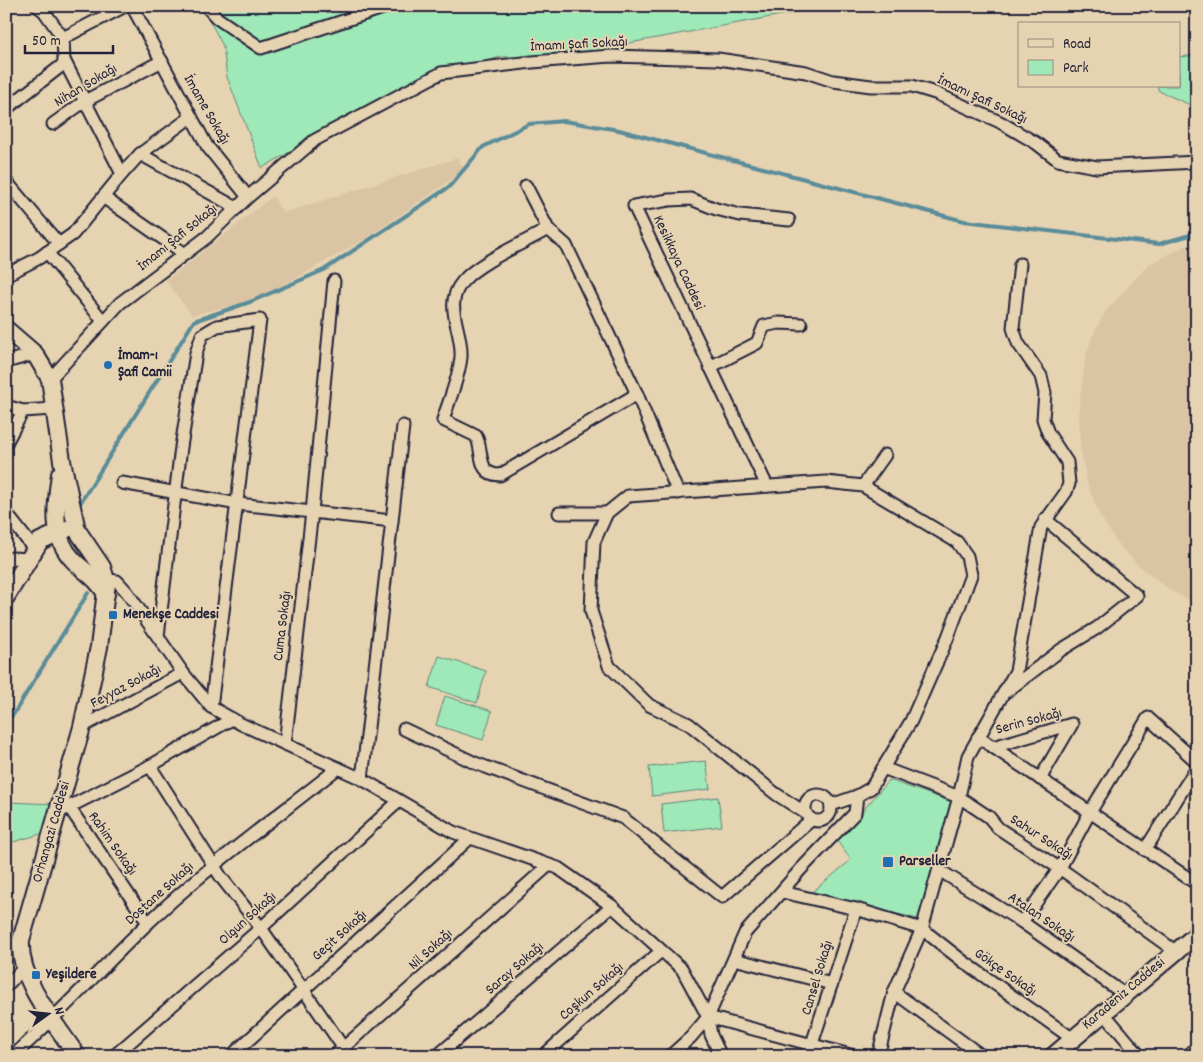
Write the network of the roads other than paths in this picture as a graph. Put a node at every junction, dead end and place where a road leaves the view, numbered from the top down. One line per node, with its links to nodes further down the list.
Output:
1 (37, 6): 6 (street)
2 (125, 6): 6 (street)
3 (132, 6): 7 (street, İmame Sokağı)
4 (206, 6): 5 (street)
5 (389, 6)
6 (63, 38): 8 (street)
7 (162, 61): 9 (street, Nihan Sokağı); 11 (street, İmame Sokağı)
8 (65, 63): 9 (street); 10 (street)
9 (85, 101): 12 (street, Nihan Sokağı); 15 (street)
10 (6, 109)
11 (191, 117): 13 (street); 19 (street, İmame Sokağı)
12 (54, 124)
13 (140, 154): 15 (street); 20 (street)
14 (1197, 162): 19 (street, İmamı Şafi Sokağı)
15 (122, 174): 18 (street)
16 (6, 180): 23 (street)
17 (526, 186): 22 (street)
18 (103, 197): 23 (street); 25 (street)
19 (248, 197): 20 (street, İmamı Şafi Sokağı)
20 (237, 208): 25 (street, İmamı Şafi Sokağı)
21 (790, 220): 34 (street, Kesikkaya Caddesi)
22 (548, 229): 36 (street); 36 (street)
23 (59, 244): 24 (street)
24 (47, 252): 27 (street); 29 (street)
25 (185, 254): 29 (street, İmamı Şafi Sokağı)
26 (1020, 264): 53 (street)
27 (6, 275)
28 (334, 280): 49 (street, Cuma Sokağı)
29 (103, 322): 35 (street, İmamı Şafi Sokağı)
30 (800, 324): 34 (street)
31 (6, 329): 32 (street)
32 (35, 354): 33 (street); 35 (street)
33 (6, 362)
34 (710, 367): 44 (street, Kesikkaya Caddesi)
35 (50, 379): 38 (street)
36 (636, 394): 47 (street)
37 (6, 406): 39 (street)
38 (53, 409): 39 (street); 55 (street)
39 (23, 411): 41 (street)
40 (403, 426): 54 (street)
41 (6, 443)
42 (885, 455): 45 (street)
43 (122, 483): 46 (street)
44 (767, 486): 45 (street); 47 (street)
45 (863, 486): 76 (street)
46 (176, 491): 48 (street); 48 (street); 62 (street)
47 (678, 493): 52 (street)
48 (238, 504): 49 (street); 65 (street)
49 (312, 512): 54 (street); 70 (street, Cuma Sokağı)
50 (6, 513): 57 (street)
51 (559, 513): 52 (street)
52 (607, 513): 85 (street)
53 (1045, 519): 64 (street); 64 (street)
54 (392, 521): 78 (street)
55 (67, 537): 56 (street); 57 (street); 59 (street)
56 (89, 548): 59 (street); 60 (street)
57 (33, 554): 58 (street); 61 (street)
58 (6, 562)
59 (79, 565): 60 (street)
60 (103, 584): 62 (street); 67 (street, Orhangazi Caddesi)
61 (6, 597)
62 (158, 636): 63 (street)
63 (183, 673): 65 (street); 67 (street, Feyyaz Sokağı)
64 (1004, 693): 69 (street)
65 (211, 707): 66 (street)
66 (232, 718): 70 (street); 73 (street)
67 (82, 727): 83 (street, Orhangazi Caddesi)
68 (404, 729): 85 (street)
69 (978, 737): 71 (street); 80 (street)
70 (285, 744): 75 (street)
71 (993, 747): 77 (street); 77 (street, Serin Sokağı)
72 (1197, 762): 84 (street)
73 (150, 766): 83 (street); 88 (street)
74 (1197, 767): 87 (street)
75 (338, 768): 78 (street); 88 (street, Dostane Sokağı)
76 (883, 768): 79 (street); 80 (street, Sahur Sokağı)
77 (1040, 778): 84 (street)
78 (362, 779): 81 (street)
79 (857, 796): 82 (street); 93 (street)
80 (960, 797): 90 (street, Sahur Sokağı); 91 (street)
81 (399, 800): 86 (street); 98 (street, Olgun Sokağı)
82 (831, 805): 85 (street); 85 (street)
83 (63, 810): 97 (street, Rahim Sokağı); 104 (street, Orhangazi Caddesi)
84 (1090, 812): 87 (street); 90 (street)
85 (807, 816)
86 (470, 838): 89 (street); 107 (street, Geçit Sokağı)
87 (1145, 850): 92 (street)
88 (214, 866): 97 (street, Dostane Sokağı); 98 (street)
89 (548, 866): 94 (street); 116 (street, Nil Sokağı)
90 (1060, 868): 96 (street); 102 (street, Sahur Sokağı)
91 (939, 870): 96 (street, Atalan Sokağı); 99 (street)
92 (1197, 884)
93 (782, 892): 95 (street); 103 (street)
94 (612, 906): 101 (street); 122 (street, Saray Sokağı)
95 (856, 909): 99 (street); 105 (street, Cansel Sokağı)
96 (1022, 922): 109 (street, Atalan Sokağı)
97 (148, 923): 112 (street, Dostane Sokağı)
98 (261, 928): 107 (street); 119 (street, Olgun Sokağı)
99 (922, 929): 108 (street); 113 (street, Gökçe Sokağı)
100 (1197, 934): 102 (street, Karadeniz Caddesi)
101 (662, 951): 111 (street); 123 (street, Coşkun Sokağı)
102 (1175, 951): 109 (street, Karadeniz Caddesi)
103 (734, 959): 105 (street); 111 (street)
104 (23, 969): 106 (street); 112 (street, Orhangazi Caddesi)
105 (832, 984): 114 (street, Cansel Sokağı)
106 (6, 986)
107 (303, 990): 116 (street); 120 (street, Geçit Sokağı)
108 (894, 992): 128 (street); 129 (street)
109 (1124, 994): 110 (street, Karadeniz Caddesi)
110 (1103, 1012): 113 (street, Karadeniz Caddesi); 131 (street)
111 (708, 1017): 114 (street); 124 (street); 125 (street)
112 (54, 1019): 117 (street, Dostane Sokağı); 118 (street, Orhangazi Caddesi)
113 (1073, 1039): 130 (street, Karadeniz Caddesi)
114 (813, 1044): 126 (street, Cansel Sokağı); 127 (street)
115 (1197, 1047): 132 (street)
116 (347, 1052): 121 (street, Nil Sokağı)
117 (12, 1056)
118 (77, 1056)
119 (114, 1056)
120 (230, 1056)
121 (334, 1056)
122 (437, 1056)
123 (543, 1056)
124 (670, 1056)
125 (721, 1056)
126 (808, 1056)
127 (854, 1056)
128 (878, 1056)
129 (982, 1056)
130 (1053, 1056)
131 (1140, 1056)
132 (1187, 1056)

